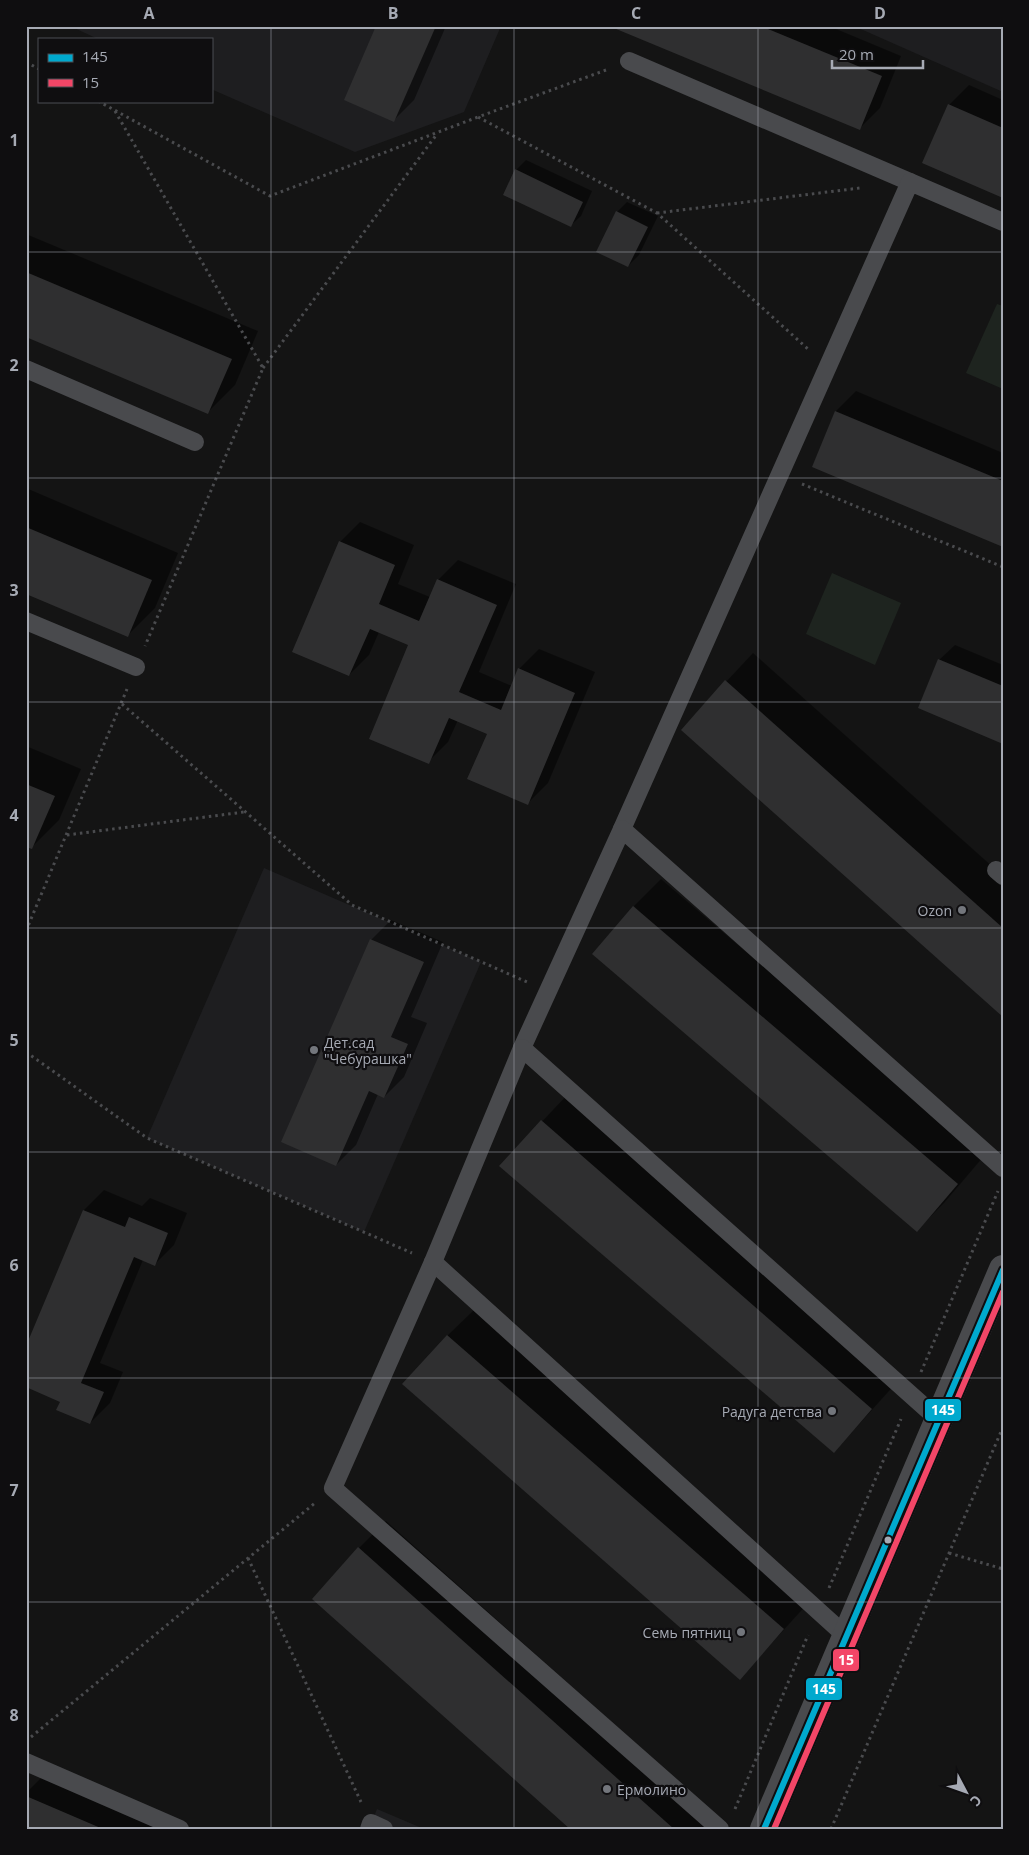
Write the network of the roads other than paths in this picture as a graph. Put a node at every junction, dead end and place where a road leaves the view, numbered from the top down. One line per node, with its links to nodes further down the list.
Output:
1 (629, 61): 2 (lane)
2 (910, 182): 3 (lane); 8 (lane)
3 (1003, 222)
4 (26, 369): 5 (lane)
5 (196, 442)
6 (26, 621): 7 (lane)
7 (136, 667)
8 (622, 828): 9 (lane); 10 (lane)
9 (522, 1048): 11 (lane); 13 (lane)
10 (1003, 1168)
11 (433, 1262): 14 (lane); 17 (lane)
12 (1003, 1269): 13 (street)
13 (938, 1419): 14 (street)
14 (845, 1635): 18 (street)
15 (26, 1762): 16 (lane)
16 (180, 1829)
17 (720, 1829)
18 (764, 1829)

